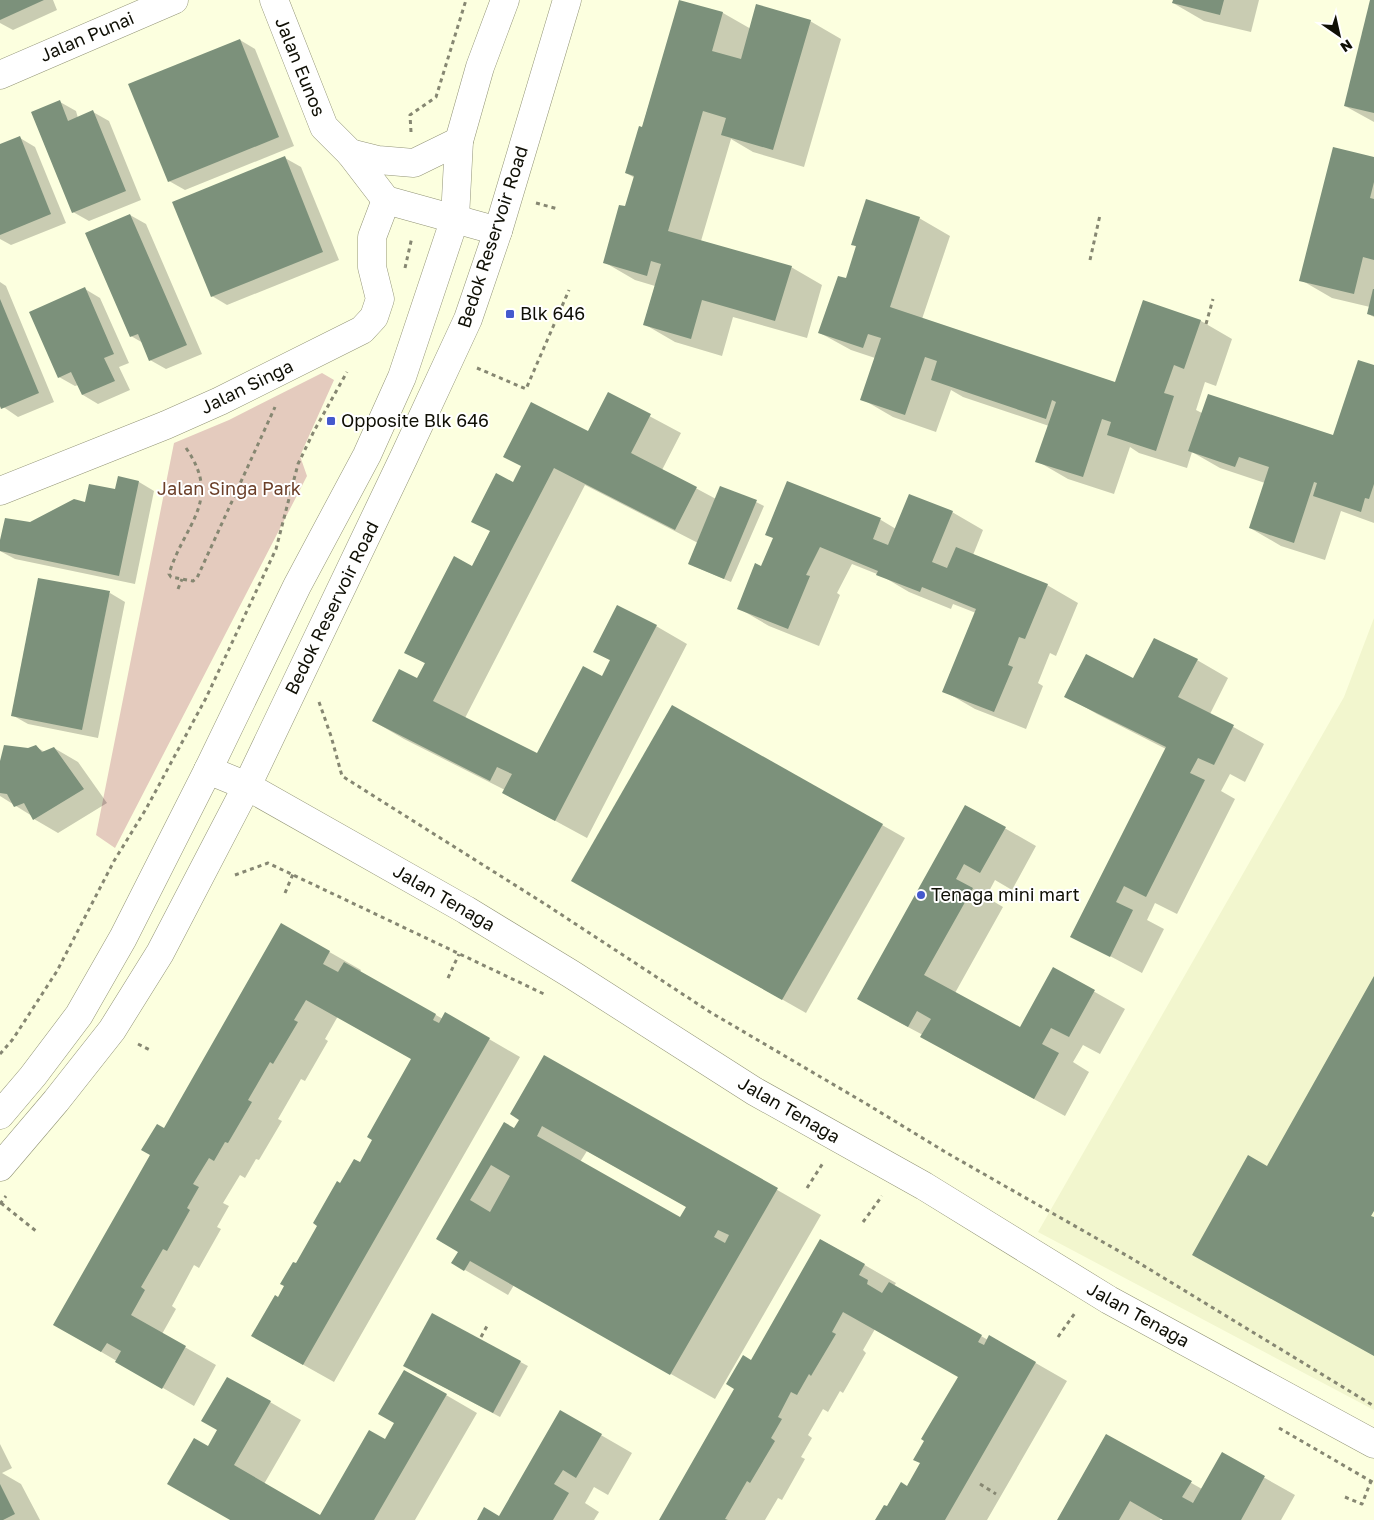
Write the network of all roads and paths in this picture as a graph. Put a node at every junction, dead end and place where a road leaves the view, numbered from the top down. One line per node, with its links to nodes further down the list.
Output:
1 (174, 0): 6 (street, Jalan Punai)
2 (274, 0): 9 (street, Jalan Eunos)
3 (466, 0): 7 (path)
4 (505, 0): 8 (street)
5 (567, 0): 15 (street, Bedok Reservoir Road)
6 (0, 75)
7 (410, 115)
8 (459, 141): 9 (street); 14 (street)
9 (350, 153): 10 (street, Jalan Eunos)
10 (386, 200): 14 (street); 25 (street, Jalan Singa)
11 (534, 202): 12 (path)
12 (558, 209)
13 (1100, 215): 17 (path)
14 (455, 218): 15 (street); 30 (street)
15 (498, 231): 31 (street, Bedok Reservoir Road)
16 (410, 240): 18 (path)
17 (1090, 260)
18 (404, 275)
19 (569, 290): 22 (path)
20 (1213, 299): 21 (path)
21 (1206, 324)
22 (474, 367)
23 (348, 370): 40 (path)
24 (277, 403): 27 (path)
25 (166, 425): 26 (street, Jalan Singa); 27 (path)
26 (0, 491)
27 (182, 579): 28 (path)
28 (178, 589)
29 (331, 736): 54 (path)
30 (208, 770): 31 (street, Jalan Tenaga); 41 (street)
31 (246, 786): 43 (street, Bedok Reservoir Road); 56 (street, Jalan Tenaga)
32 (293, 874): 33 (path); 34 (path); 35 (path)
33 (229, 877)
34 (285, 893)
35 (459, 954): 36 (path); 37 (path)
36 (448, 978)
37 (547, 996)
38 (130, 1040): 39 (path)
39 (152, 1051)
40 (0, 1054)
41 (0, 1115)
42 (824, 1161): 44 (path)
43 (0, 1167)
44 (807, 1188)
45 (7, 1195): 47 (path)
46 (891, 1199): 48 (path)
47 (0, 1203): 49 (path)
48 (864, 1222)
49 (36, 1231)
50 (1083, 1315): 53 (path)
51 (487, 1326): 52 (path)
52 (481, 1337)
53 (1058, 1337)
54 (1374, 1406)
55 (1276, 1427): 57 (path)
56 (1374, 1444)
57 (1372, 1482): 60 (path)
58 (980, 1484): 59 (path)
59 (996, 1494)
60 (1345, 1497)

